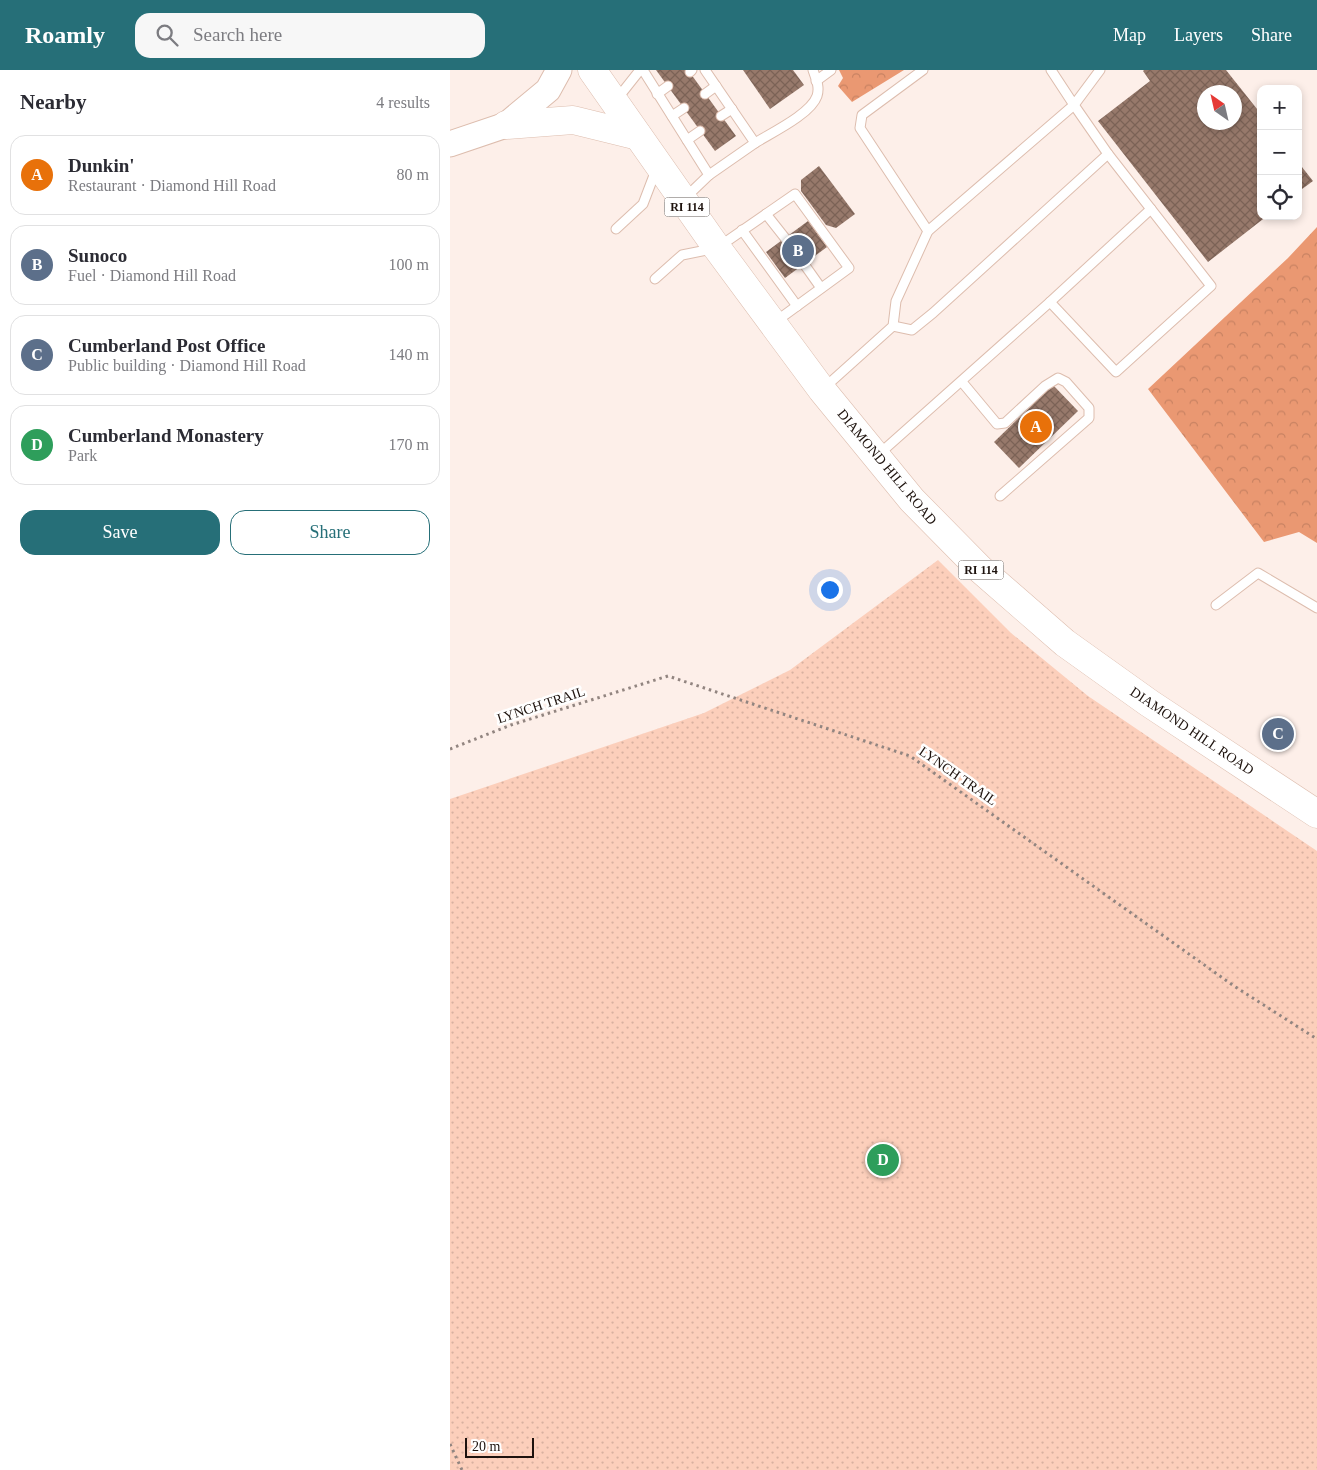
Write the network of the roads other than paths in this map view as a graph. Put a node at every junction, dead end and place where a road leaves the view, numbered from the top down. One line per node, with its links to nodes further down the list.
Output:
1 (560, 70): 21 (main road)
2 (592, 70): 15 (main road, DIAMOND HILL ROAD / RI 114)
3 (641, 70): 13 (lane); 15 (lane)
4 (705, 70): 12 (lane)
5 (813, 70): 10 (lane)
6 (831, 70): 10 (lane)
7 (923, 70): 35 (lane)
8 (1051, 70): 16 (lane)
9 (1100, 70): 16 (lane)
10 (816, 81): 25 (lane)
11 (668, 86): 13 (lane)
12 (716, 86): 14 (lane); 18 (lane)
13 (657, 94): 19 (lane)
14 (705, 94)
15 (614, 104): 23 (main road, DIAMOND HILL ROAD / RI 114)
16 (1074, 105): 27 (lane); 35 (lane)
17 (684, 108): 19 (lane)
18 (732, 109): 20 (lane); 25 (lane)
19 (672, 116): 24 (lane)
20 (721, 116)
21 (506, 124): 23 (main road); 26 (main road)
22 (700, 131): 24 (lane)
23 (638, 136): 28 (main road, DIAMOND HILL ROAD / RI 114)
24 (687, 140): 29 (lane)
25 (756, 143): 29 (lane)
26 (450, 144)
27 (1108, 154): 31 (lane); 44 (lane)
28 (658, 165): 30 (main road, DIAMOND HILL ROAD / RI 114); 33 (lane)
29 (709, 175): 30 (lane)
30 (683, 200): 37 (main road, DIAMOND HILL ROAD / RI 114)
31 (1151, 209): 41 (lane); 41 (lane)
32 (766, 214): 34 (lane); 36 (lane); 40 (lane)
33 (616, 229)
34 (742, 230): 37 (lane); 42 (lane)
35 (928, 231): 44 (lane)
36 (784, 238)
37 (717, 248): 39 (lane); 43 (main road, DIAMOND HILL ROAD / RI 114)
38 (804, 264): 40 (lane)
39 (655, 280)
40 (821, 288): 42 (lane)
41 (1050, 302): 45 (lane)
42 (797, 306): 43 (lane)
43 (772, 324): 46 (main road, DIAMOND HILL ROAD / RI 114)
44 (893, 326): 46 (lane)
45 (962, 382): 47 (lane); 48 (lane)
46 (822, 390): 47 (main road, DIAMOND HILL ROAD / RI 114)
47 (875, 457): 51 (main road, DIAMOND HILL ROAD / RI 114)
48 (1000, 496)
49 (1216, 605): 50 (lane)
50 (1317, 608)
51 (1317, 814)

